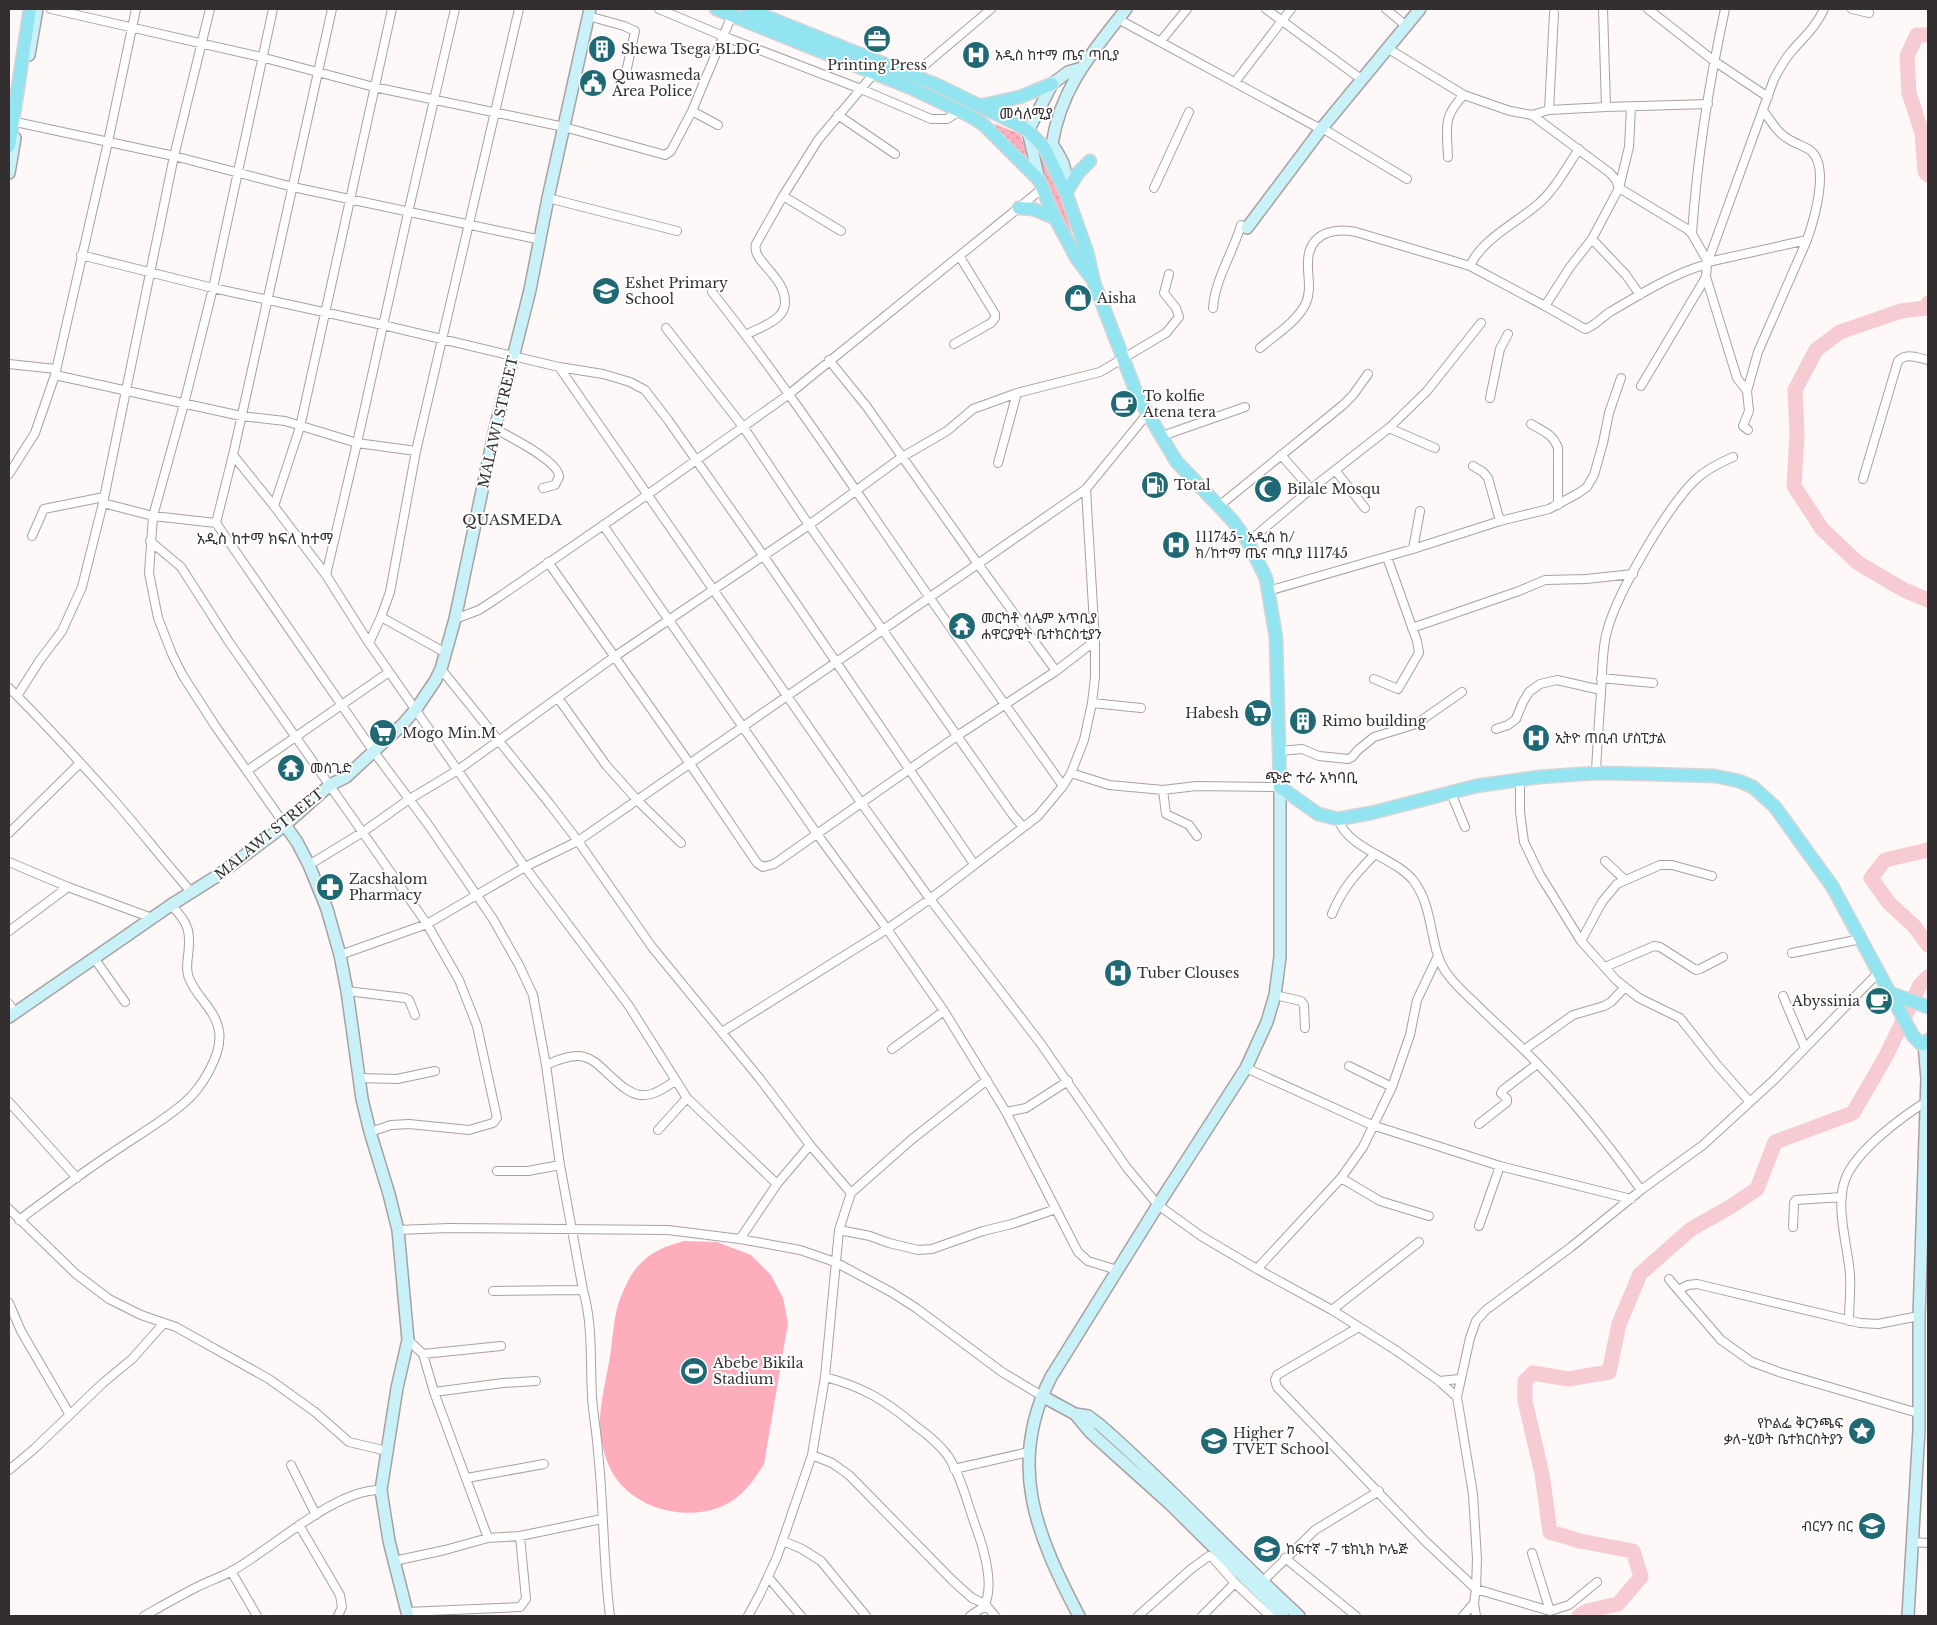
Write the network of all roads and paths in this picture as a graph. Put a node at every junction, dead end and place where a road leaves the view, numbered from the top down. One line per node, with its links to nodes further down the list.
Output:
1 (30, 9): 66 (main road)
2 (37, 9): 66 (main road)
3 (51, 9): 34 (street)
4 (136, 9): 34 (street)
5 (210, 9): 37 (street)
6 (273, 9): 39 (street)
7 (332, 9): 44 (street)
8 (392, 9): 49 (street)
9 (456, 9): 53 (street)
10 (519, 9): 59 (street)
11 (659, 9): 35 (street)
12 (716, 9): 30 (main road)
13 (747, 9): 43 (main road)
14 (990, 9): 45 (street)
15 (1126, 9): 31 (main road)
16 (1187, 9): 36 (street)
17 (1266, 9): 32 (street)
18 (1291, 9): 32 (street)
19 (1386, 9): 33 (street)
20 (1413, 9): 33 (main road)
21 (1420, 9): 33 (main road)
22 (1602, 9): 56 (street)
23 (1648, 9): 40 (street)
24 (1725, 9): 40 (street)
25 (1824, 9): 52 (street)
26 (1852, 9): 29 (street)
27 (589, 12): 41 (street); 68 (main road, MALAWI STREET)
28 (1554, 13): 58 (street)
29 (1869, 13)
30 (732, 14): 35 (street); 43 (main road)
31 (1118, 19): 36 (street); 42 (main road)
32 (1281, 21): 46 (street); 47 (street)
33 (1403, 24): 38 (main road); 46 (main road)
34 (132, 27): 37 (street); 71 (street)
35 (723, 36): 50 (street); 60 (street)
36 (1160, 42): 47 (street)
37 (202, 44): 39 (street); 75 (street)
38 (1387, 48): 46 (main road); 51 (street)
39 (261, 57): 44 (street); 79 (street)
40 (1714, 61): 52 (street); 54 (street)
41 (627, 68)
42 (1082, 68): 48 (main road); 85 (main road)
43 (878, 69): 45 (main road); 50 (street); 63 (main road)
44 (319, 73): 49 (street); 82 (street)
45 (913, 76): 55 (main road)
46 (1359, 78): 69 (main road)
47 (1235, 82): 69 (street)
48 (1052, 84): 55 (main road); 70 (main road)
49 (374, 87): 53 (street); 88 (street)
50 (861, 89): 63 (street); 64 (street)
51 (1464, 95): 65 (street); 76 (street)
52 (1768, 97): 62 (street)
53 (434, 99): 59 (street); 90 (street)
54 (1708, 104): 57 (street); 96 (street)
55 (979, 106): 70 (main road)
56 (1606, 107): 57 (street); 58 (street)
57 (1631, 107): 84 (street)
58 (1550, 110): 65 (street)
59 (495, 111): 68 (street); 92 (street)
60 (692, 111): 67 (street); 68 (street)
61 (1189, 112): 83 (street)
62 (1764, 112): 99 (street); 102 (street)
63 (965, 114): 70 (main road); 81 (main road)
64 (838, 115): 74 (street); 86 (street)
65 (1532, 115): 73 (street)
66 (13, 121): 71 (street); 72 (main road); 78 (main road)
67 (718, 125)
68 (564, 127): 87 (main road, MALAWI STREET)
69 (1318, 127): 80 (street); 93 (main road)
70 (1028, 131): 81 (main road); 85 (main road)
71 (108, 142): 75 (street); 100 (street)
72 (9, 146)
73 (1579, 149): 84 (street); 103 (street)
74 (894, 154)
75 (174, 156): 79 (street); 104 (street)
76 (1448, 157)
77 (1090, 161): 85 (main road)
78 (9, 173)
79 (237, 173): 82 (street); 108 (street)
80 (1407, 180)
81 (1041, 184): 89 (street); 91 (main road)
82 (293, 187): 88 (street); 111 (street)
83 (1154, 188)
84 (1619, 188): 96 (street); 97 (street)
85 (1065, 190): 107 (main road)
86 (783, 196): 95 (street); 119 (street)
87 (548, 198): 94 (street); 98 (main road, MALAWI STREET)
88 (351, 199): 90 (street); 114 (street)
89 (1019, 208): 91 (main road); 101 (street)
90 (408, 213): 92 (street); 116 (street)
91 (1055, 218): 107 (main road)
92 (468, 226): 98 (street); 120 (street)
93 (1244, 226): 113 (street)
94 (677, 231)
95 (841, 231)
96 (1692, 234): 102 (street)
97 (1592, 239): 110 (street); 112 (street)
98 (541, 240): 123 (main road, MALAWI STREET)
99 (1807, 240): 102 (street); 134 (street)
100 (81, 254): 104 (street); 129 (street)
101 (960, 257): 121 (street); 125 (street)
102 (1707, 263): 106 (street); 110 (street)
103 (1470, 266): 112 (street); 122 (street)
104 (151, 271): 108 (street); 133 (street)
105 (1169, 274): 124 (street)
106 (1706, 278): 132 (street); 134 (street)
107 (1093, 280): 124 (main road)
108 (213, 288): 111 (street); 138 (street)
109 (712, 292): 119 (street)
110 (1640, 294): 112 (street)
111 (268, 300): 114 (street); 141 (street)
112 (1545, 306)
113 (1213, 308)
114 (325, 312): 116 (street); 143 (street)
115 (1481, 323): 145 (street)
116 (382, 325): 120 (street); 149 (street)
117 (666, 328): 144 (street)
118 (1508, 334): 137 (street)
119 (746, 335): 136 (street)
120 (442, 339): 123 (street); 151 (street)
121 (954, 344)
122 (1260, 348)
123 (514, 356): 128 (street); 146 (main road, MALAWI STREET)
124 (1122, 357): 135 (street); 140 (main road)
125 (829, 360): 136 (street); 153 (street)
126 (1928, 360): 161 (street)
127 (9, 364): 129 (street)
128 (559, 367): 156 (street); 166 (street)
129 (55, 372): 133 (street); 160 (street)
130 (1368, 374): 154 (street)
131 (1621, 378): 168 (street)
132 (1641, 386)
133 (126, 389): 138 (street); 167 (street)
134 (1747, 391): 147 (street)
135 (1017, 393): 153 (street); 157 (street)
136 (788, 395): 144 (street); 163 (street)
137 (1490, 398)
138 (184, 404): 141 (street); 173 (street)
139 (1245, 407): 148 (street)
140 (1148, 413): 148 (main road); 165 (street)
141 (241, 416): 143 (street); 152 (street)
142 (1531, 424): 168 (street)
143 (300, 427): 149 (street); 169 (street)
144 (744, 428): 156 (street); 177 (street)
145 (1389, 428): 150 (street); 159 (street)
146 (495, 429): 162 (street); 192 (main road, MALAWI STREET)
147 (1748, 430)
148 (1162, 436): 170 (main road)
149 (357, 443): 151 (street); 187 (street)
150 (1435, 448)
151 (416, 451): 191 (street)
152 (233, 455): 169 (street); 175 (street)
153 (902, 456): 163 (street); 185 (street)
154 (1282, 456): 164 (street); 170 (street)
155 (1733, 457): 186 (street)
156 (696, 461): 166 (street); 182 (street)
157 (998, 464)
158 (1473, 466): 174 (street)
159 (1335, 470): 164 (street); 171 (street)
160 (9, 474)
161 (1863, 479)
162 (543, 488)
163 (856, 489): 177 (street); 190 (street)
164 (1310, 489): 180 (street)
165 (1086, 490): 185 (street); 196 (street)
166 (647, 495): 176 (street); 188 (street)
167 (103, 500): 173 (street); 178 (street); 210 (street)
168 (1558, 505): 174 (street)
169 (274, 506): 187 (street)
170 (1219, 506): 180 (main road)
171 (1365, 508)
172 (1420, 511): 181 (street)
173 (153, 516): 175 (street); 179 (street)
174 (1500, 521): 181 (street)
175 (216, 523): 215 (street)
176 (603, 525): 184 (street); 193 (street)
177 (809, 525): 182 (street); 195 (street)
178 (32, 536)
179 (150, 541): 221 (street); 227 (street)
180 (1248, 542): 189 (main road)
181 (1413, 549): 183 (street)
182 (763, 555): 188 (street); 200 (street)
183 (1387, 557): 189 (street); 194 (street)
184 (548, 562): 192 (street); 199 (street)
185 (978, 564): 190 (street); 202 (street)
186 (1634, 574): 194 (street); 204 (street)
187 (326, 576): 197 (street)
188 (713, 590): 193 (street); 211 (street)
189 (1268, 592): 223 (main road)
190 (930, 599): 195 (street); 214 (street)
191 (382, 617): 197 (street); 198 (street)
192 (455, 619): 198 (main road, MALAWI STREET)
193 (669, 620): 199 (street); 218 (street)
194 (1412, 628): 205 (street)
195 (884, 631): 200 (street); 220 (street)
196 (1095, 641): 202 (street); 213 (street)
197 (369, 643): 203 (street)
198 (446, 653): 201 (main road, MALAWI STREET)
199 (614, 657): 212 (street); 226 (street)
200 (835, 663): 211 (street); 229 (street)
201 (441, 669): 217 (main road, MALAWI STREET); 222 (street)
202 (1056, 670): 214 (street)
203 (389, 672): 215 (street); 217 (street)
204 (1601, 678): 206 (street); 208 (street)
205 (1374, 679)
206 (1653, 683)
207 (9, 688): 210 (street)
208 (1601, 690): 219 (street); 231 (street)
209 (1462, 692): 223 (street)
210 (18, 696): 225 (street)
211 (788, 696): 218 (street); 240 (street)
212 (558, 698): 222 (street); 239 (street)
213 (1092, 703): 216 (street); 230 (street)
214 (1006, 704): 220 (street); 234 (street)
215 (342, 706): 221 (street); 224 (street)
216 (1141, 708)
217 (416, 709): 224 (main road, MALAWI STREET); 228 (street)
218 (743, 728): 226 (street); 247 (street)
219 (1496, 729)
220 (957, 736): 229 (street); 243 (street)
221 (295, 738): 227 (street); 233 (street)
222 (499, 739): 228 (street); 249 (street)
223 (1280, 751): 235 (main road)
224 (374, 752): 233 (main road, MALAWI STREET); 238 (street)
225 (80, 764): 246 (street); 260 (street)
226 (690, 764): 239 (street); 247 (street)
227 (248, 770): 242 (street)
228 (458, 770): 238 (street); 256 (street)
229 (910, 770): 240 (street); 254 (street)
230 (1071, 773): 234 (street); 236 (street)
231 (1596, 773): 232 (main road); 269 (main road)
232 (1520, 779): 237 (main road); 270 (street)
233 (330, 785): 242 (main road, MALAWI STREET); 245 (street)
234 (1064, 786): 243 (street)
235 (1280, 787): 236 (street); 241 (main road); 280 (main road)
236 (1163, 790): 248 (street)
237 (1451, 792): 241 (main road); 244 (street)
238 (408, 800): 245 (street); 261 (street)
239 (638, 801): 249 (street); 250 (street)
240 (862, 804): 247 (street); 262 (street)
241 (1338, 819): 251 (street)
242 (285, 825): 255 (main road); 260 (main road, MALAWI STREET)
243 (1023, 827): 254 (street)
244 (1466, 827)
245 (363, 832): 255 (street); 266 (street)
246 (9, 833)
247 (816, 834): 267 (street)
248 (1197, 836)
249 (578, 841): 256 (street); 289 (street)
250 (681, 842)
251 (1375, 854): 264 (street); 273 (street)
252 (1605, 861): 258 (street)
253 (9, 862): 259 (street)
254 (974, 864): 262 (street)
255 (309, 865): 272 (main road)
256 (525, 867): 261 (street); 302 (street)
257 (1712, 876): 258 (street)
258 (1625, 880): 270 (street)
259 (68, 887): 265 (street); 268 (street)
260 (192, 893): 263 (main road, MALAWI STREET)
261 (476, 895): 266 (street); 295 (street)
262 (930, 899): 267 (street); 303 (street)
263 (171, 906): 265 (main road, MALAWI STREET); 318 (street)
264 (1332, 914)
265 (152, 918): 275 (main road, MALAWI STREET)
266 (428, 924): 272 (street); 313 (street)
267 (887, 928): 286 (street); 289 (street)
268 (9, 932)
269 (1861, 939): 271 (street); 277 (main road)
270 (1581, 942): 276 (street)
271 (1792, 953)
272 (340, 956): 279 (main road)
273 (1438, 956): 293 (street); 304 (street)
274 (1723, 957): 276 (street)
275 (94, 958): 282 (street); 285 (main road, MALAWI STREET)
276 (1605, 967): 278 (street)
277 (1878, 973): 283 (main road); 291 (street)
278 (1625, 987): 293 (street); 308 (street)
279 (347, 991): 287 (street); 299 (main road)
280 (1275, 996): 288 (street); 297 (main road)
281 (1783, 996): 291 (street)
282 (125, 1002)
283 (1902, 1004): 284 (main road); 290 (main road)
284 (1928, 1007)
285 (11, 1011)
286 (944, 1011): 292 (street); 301 (street)
287 (416, 1015)
288 (1305, 1028)
289 (722, 1032): 314 (street)
290 (1926, 1042): 300 (main road)
291 (1806, 1048): 308 (street)
292 (892, 1049)
293 (1524, 1050): 294 (street)
294 (1537, 1064): 310 (street); 321 (street)
295 (546, 1065): 302 (street); 315 (street)
296 (1349, 1066): 304 (street)
297 (1246, 1068): 311 (street); 326 (main road)
298 (435, 1071): 299 (street)
299 (359, 1078): 313 (main road)
300 (1928, 1079): 306 (main road)
301 (987, 1080): 309 (street); 322 (street)
302 (676, 1081): 305 (street)
303 (1068, 1081): 309 (street); 326 (street)
304 (1392, 1087): 311 (street)
305 (687, 1098): 312 (street); 320 (street)
306 (1927, 1101): 323 (main road); 324 (street)
307 (9, 1102): 318 (street)
308 (1750, 1102): 321 (street)
309 (1006, 1112): 328 (street)
310 (1479, 1124)
311 (1372, 1125): 316 (street); 319 (street)
312 (658, 1130)
313 (370, 1132): 333 (main road)
314 (810, 1145): 320 (street); 322 (street)
315 (560, 1165): 317 (street); 334 (street)
316 (1500, 1166): 325 (street); 331 (street)
317 (497, 1170)
318 (77, 1178): 330 (street)
319 (1341, 1178): 329 (street); 339 (street)
320 (777, 1184): 336 (street)
321 (1641, 1190): 325 (street)
322 (851, 1193): 335 (street)
323 (1926, 1196): 347 (main road)
324 (1842, 1197): 332 (street); 348 (street)
325 (1631, 1198): 355 (street)
326 (1158, 1205): 339 (street); 340 (main road)
327 (9, 1209): 330 (street)
328 (1056, 1209): 335 (street); 340 (street)
329 (1429, 1216)
330 (19, 1220): 349 (street)
331 (1479, 1226)
332 (1793, 1227)
333 (398, 1230): 334 (street); 351 (main road)
334 (572, 1230): 336 (street); 342 (street)
335 (839, 1230): 338 (street)
336 (740, 1239): 338 (street)
337 (1419, 1242): 346 (street)
338 (834, 1262): 354 (street); 359 (street)
339 (1257, 1269): 346 (street)
340 (1117, 1270): 359 (main road)
341 (1670, 1279): 343 (street)
342 (583, 1290): 344 (street); 375 (street)
343 (1678, 1290): 348 (street); 361 (street)
344 (493, 1291)
345 (9, 1303): 362 (street)
346 (1332, 1310): 350 (street)
347 (1919, 1316): 348 (street); 361 (main road)
348 (1849, 1321)
349 (164, 1323): 362 (street); 364 (street)
350 (1359, 1327): 357 (street); 373 (street)
351 (408, 1340): 353 (street); 364 (main road)
352 (501, 1346): 353 (street)
353 (423, 1354): 358 (street)
354 (825, 1377): 366 (street); 369 (street)
355 (1460, 1379): 357 (street); 360 (street)
356 (536, 1381): 358 (street)
357 (1439, 1381): 360 (street)
358 (434, 1392): 371 (street)
359 (1042, 1396): 365 (main road); 386 (main road)
360 (1457, 1397): 390 (street)
361 (1918, 1413): 363 (main road)
362 (70, 1415): 370 (street)
363 (1924, 1430): 380 (main road)
364 (387, 1451): 372 (main road)
365 (1029, 1452): 369 (street); 404 (main road)
366 (812, 1455): 379 (street); 392 (street)
367 (544, 1464): 371 (street)
368 (291, 1465): 374 (street)
369 (954, 1469): 392 (street)
370 (9, 1470)
371 (467, 1478): 378 (street)
372 (381, 1490): 374 (street); 384 (main road)
373 (1379, 1491): 383 (street); 390 (street)
374 (316, 1515): 376 (street)
375 (602, 1518): 377 (street); 398 (street)
376 (299, 1525): 385 (street); 397 (street)
377 (520, 1536): 378 (street); 394 (street)
378 (488, 1538): 384 (street)
379 (783, 1541): 387 (street); 401 (street)
380 (1913, 1542): 381 (street); 413 (main road)
381 (1928, 1543)
382 (1532, 1553): 393 (street)
383 (1285, 1558): 388 (street); 410 (street)
384 (394, 1561): 394 (main road)
385 (231, 1571): 395 (street); 396 (street)
386 (1239, 1574): 388 (main road); 405 (street); 406 (street); 407 (street); 408 (main road)
387 (768, 1577): 399 (street); 400 (street)
388 (1262, 1582): 409 (main road)
389 (1597, 1582): 393 (street)
390 (1476, 1589): 391 (street); 393 (street)
391 (1474, 1603): 411 (street); 412 (street)
392 (986, 1605): 402 (street); 403 (street)
393 (1550, 1611)
394 (408, 1614)
395 (144, 1616)
396 (257, 1616)
397 (338, 1616)
398 (610, 1616)
399 (748, 1616)
400 (801, 1616)
401 (866, 1616)
402 (970, 1616)
403 (995, 1616)
404 (1079, 1616)
405 (1138, 1616)
406 (1202, 1616)
407 (1270, 1616)
408 (1283, 1616)
409 (1299, 1616)
410 (1356, 1616)
411 (1463, 1616)
412 (1476, 1616)
413 (1908, 1616)

